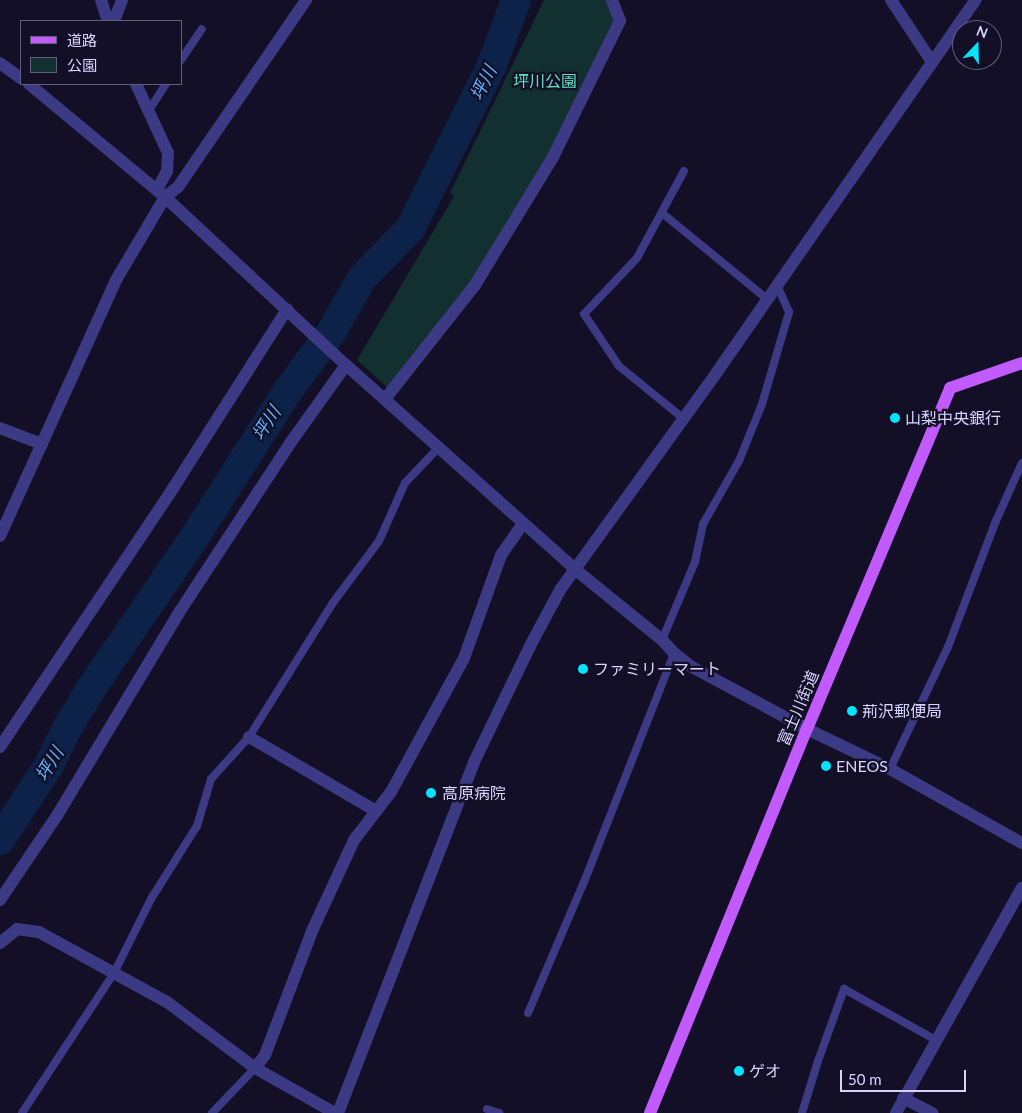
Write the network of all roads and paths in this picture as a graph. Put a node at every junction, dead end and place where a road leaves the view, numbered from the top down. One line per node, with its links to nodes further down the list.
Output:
1 (101, 0): 7 (street)
2 (122, 0): 8 (street)
3 (306, 0): 19 (street)
4 (612, 0): 26 (street)
5 (891, 0): 11 (street)
6 (976, 0): 11 (street)
7 (108, 20)
8 (114, 20)
9 (202, 29): 10 (lane)
10 (182, 59)
11 (932, 62): 21 (street)
12 (0, 63): 13 (street)
13 (20, 77)
14 (30, 85): 19 (street)
15 (136, 85): 17 (street)
16 (165, 85): 17 (lane)
17 (149, 110): 19 (street)
18 (684, 170): 20 (lane)
19 (161, 194): 23 (street); 29 (street)
20 (662, 213): 22 (lane); 27 (lane)
21 (777, 285): 22 (street); 35 (lane)
22 (767, 299): 27 (street)
23 (290, 312): 24 (street); 39 (street)
24 (343, 362): 26 (street); 44 (street)
25 (1022, 363): 37 (main road, 富士川街道)
26 (385, 399): 30 (street)
27 (684, 419): 34 (street)
28 (0, 428): 29 (street)
29 (42, 444): 33 (street)
30 (439, 447): 32 (street); 38 (lane)
31 (1022, 463): 40 (lane)
32 (523, 523): 34 (street); 41 (street)
33 (0, 536)
34 (576, 570): 35 (street); 54 (street)
35 (662, 640): 36 (street)
36 (674, 653): 37 (street); 47 (lane)
37 (807, 729): 40 (street); 56 (main road, 富士川街道)
38 (249, 737): 41 (street); 46 (lane)
39 (0, 747)
40 (890, 769): 42 (street)
41 (376, 811): 49 (street)
42 (1022, 844)
43 (1022, 888): 48 (street)
44 (0, 900)
45 (0, 943): 46 (street)
46 (114, 974): 49 (street); 52 (lane)
47 (528, 1013)
48 (936, 1040): 50 (street); 57 (lane)
49 (255, 1068): 53 (lane); 54 (street)
50 (904, 1098): 58 (street); 59 (street)
51 (486, 1109): 55 (lane)
52 (22, 1113)
53 (212, 1113)
54 (337, 1113)
55 (498, 1113)
56 (650, 1113)
57 (802, 1113)
58 (896, 1113)
59 (932, 1113)

